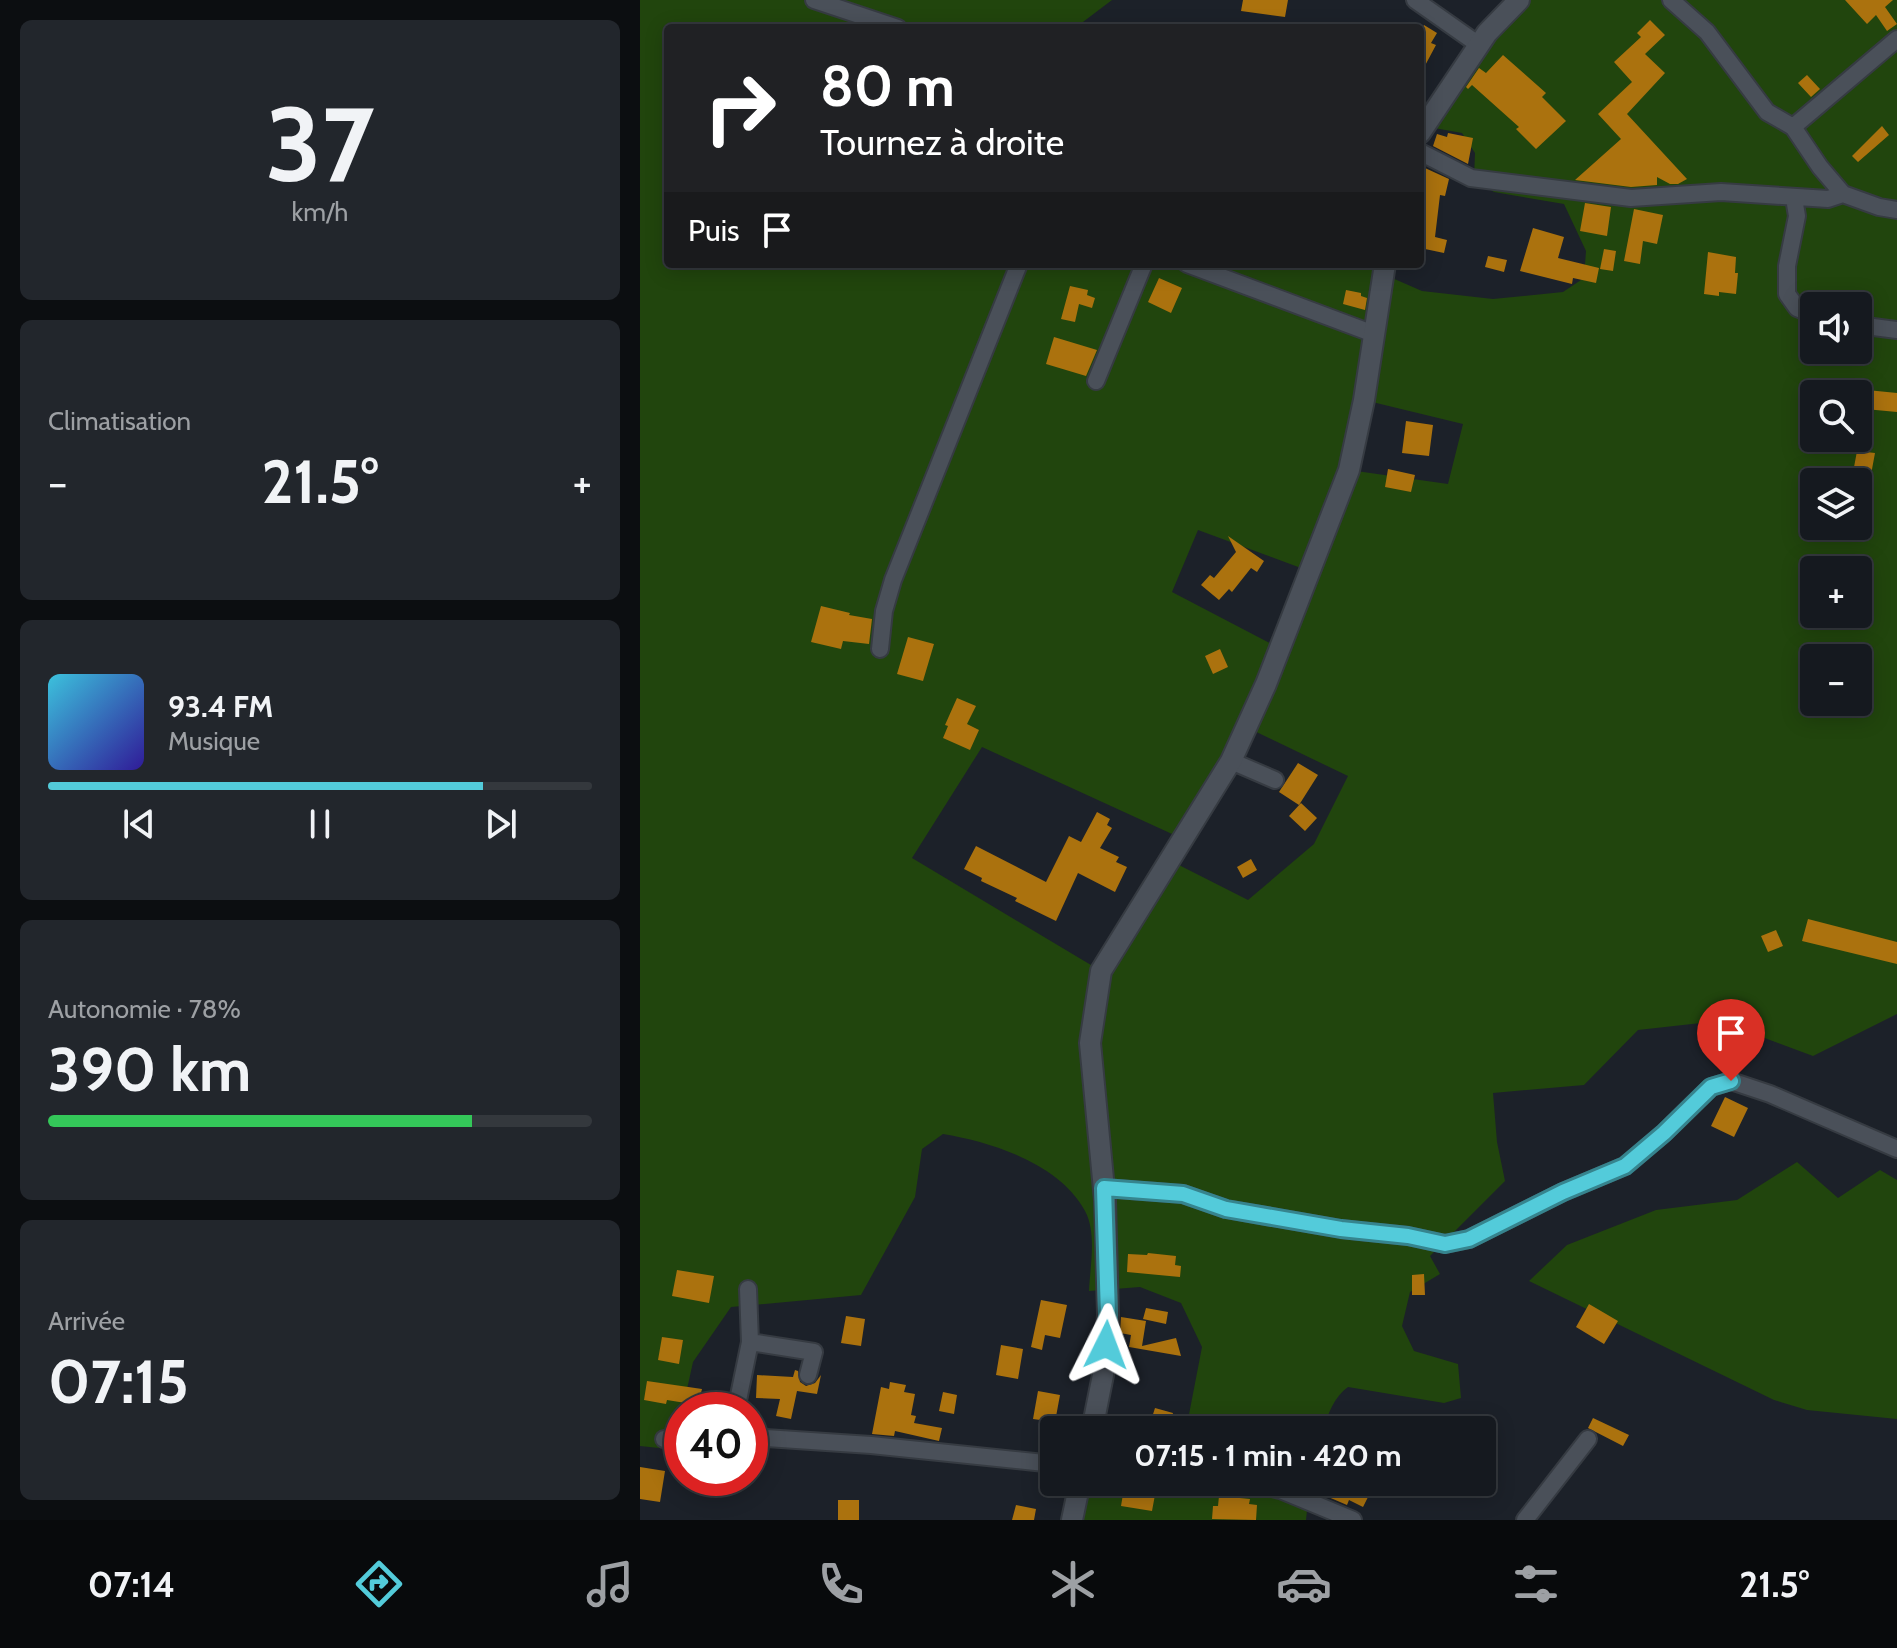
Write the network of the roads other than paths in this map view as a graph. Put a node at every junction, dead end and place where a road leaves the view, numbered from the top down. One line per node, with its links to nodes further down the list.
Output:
1 (814, 0): 5 (street)
2 (1415, 0): 7 (street)
3 (1519, 0): 7 (street)
4 (1671, 0): 9 (street)
5 (886, 24)
6 (1897, 39): 9 (street)
7 (1479, 45): 8 (street)
8 (1424, 127)
9 (1793, 127): 11 (street)
10 (1424, 154): 12 (street)
11 (1843, 194): 12 (street); 13 (street)
12 (1794, 198): 18 (street)
13 (1897, 210)
14 (1017, 268): 23 (street)
15 (1142, 268): 22 (street)
16 (1198, 268): 21 (street)
17 (1384, 268): 21 (street)
18 (1800, 309)
19 (1872, 327): 20 (street)
20 (1897, 330)
21 (1374, 334): 24 (street)
22 (1096, 381)
23 (880, 649)
24 (1231, 761): 25 (street); 27 (street)
25 (1275, 780)
26 (1897, 1149): 27 (street)
27 (1104, 1188): 32 (street)
28 (748, 1289): 29 (street)
29 (750, 1342): 30 (street); 31 (street)
30 (808, 1375)
31 (740, 1392)
32 (1095, 1416)
33 (768, 1438): 35 (street)
34 (1588, 1439): 40 (street)
35 (1040, 1463)
36 (1077, 1496): 38 (street)
37 (1295, 1496): 39 (street)
38 (1072, 1520)
39 (1353, 1520)
40 (1525, 1520)

